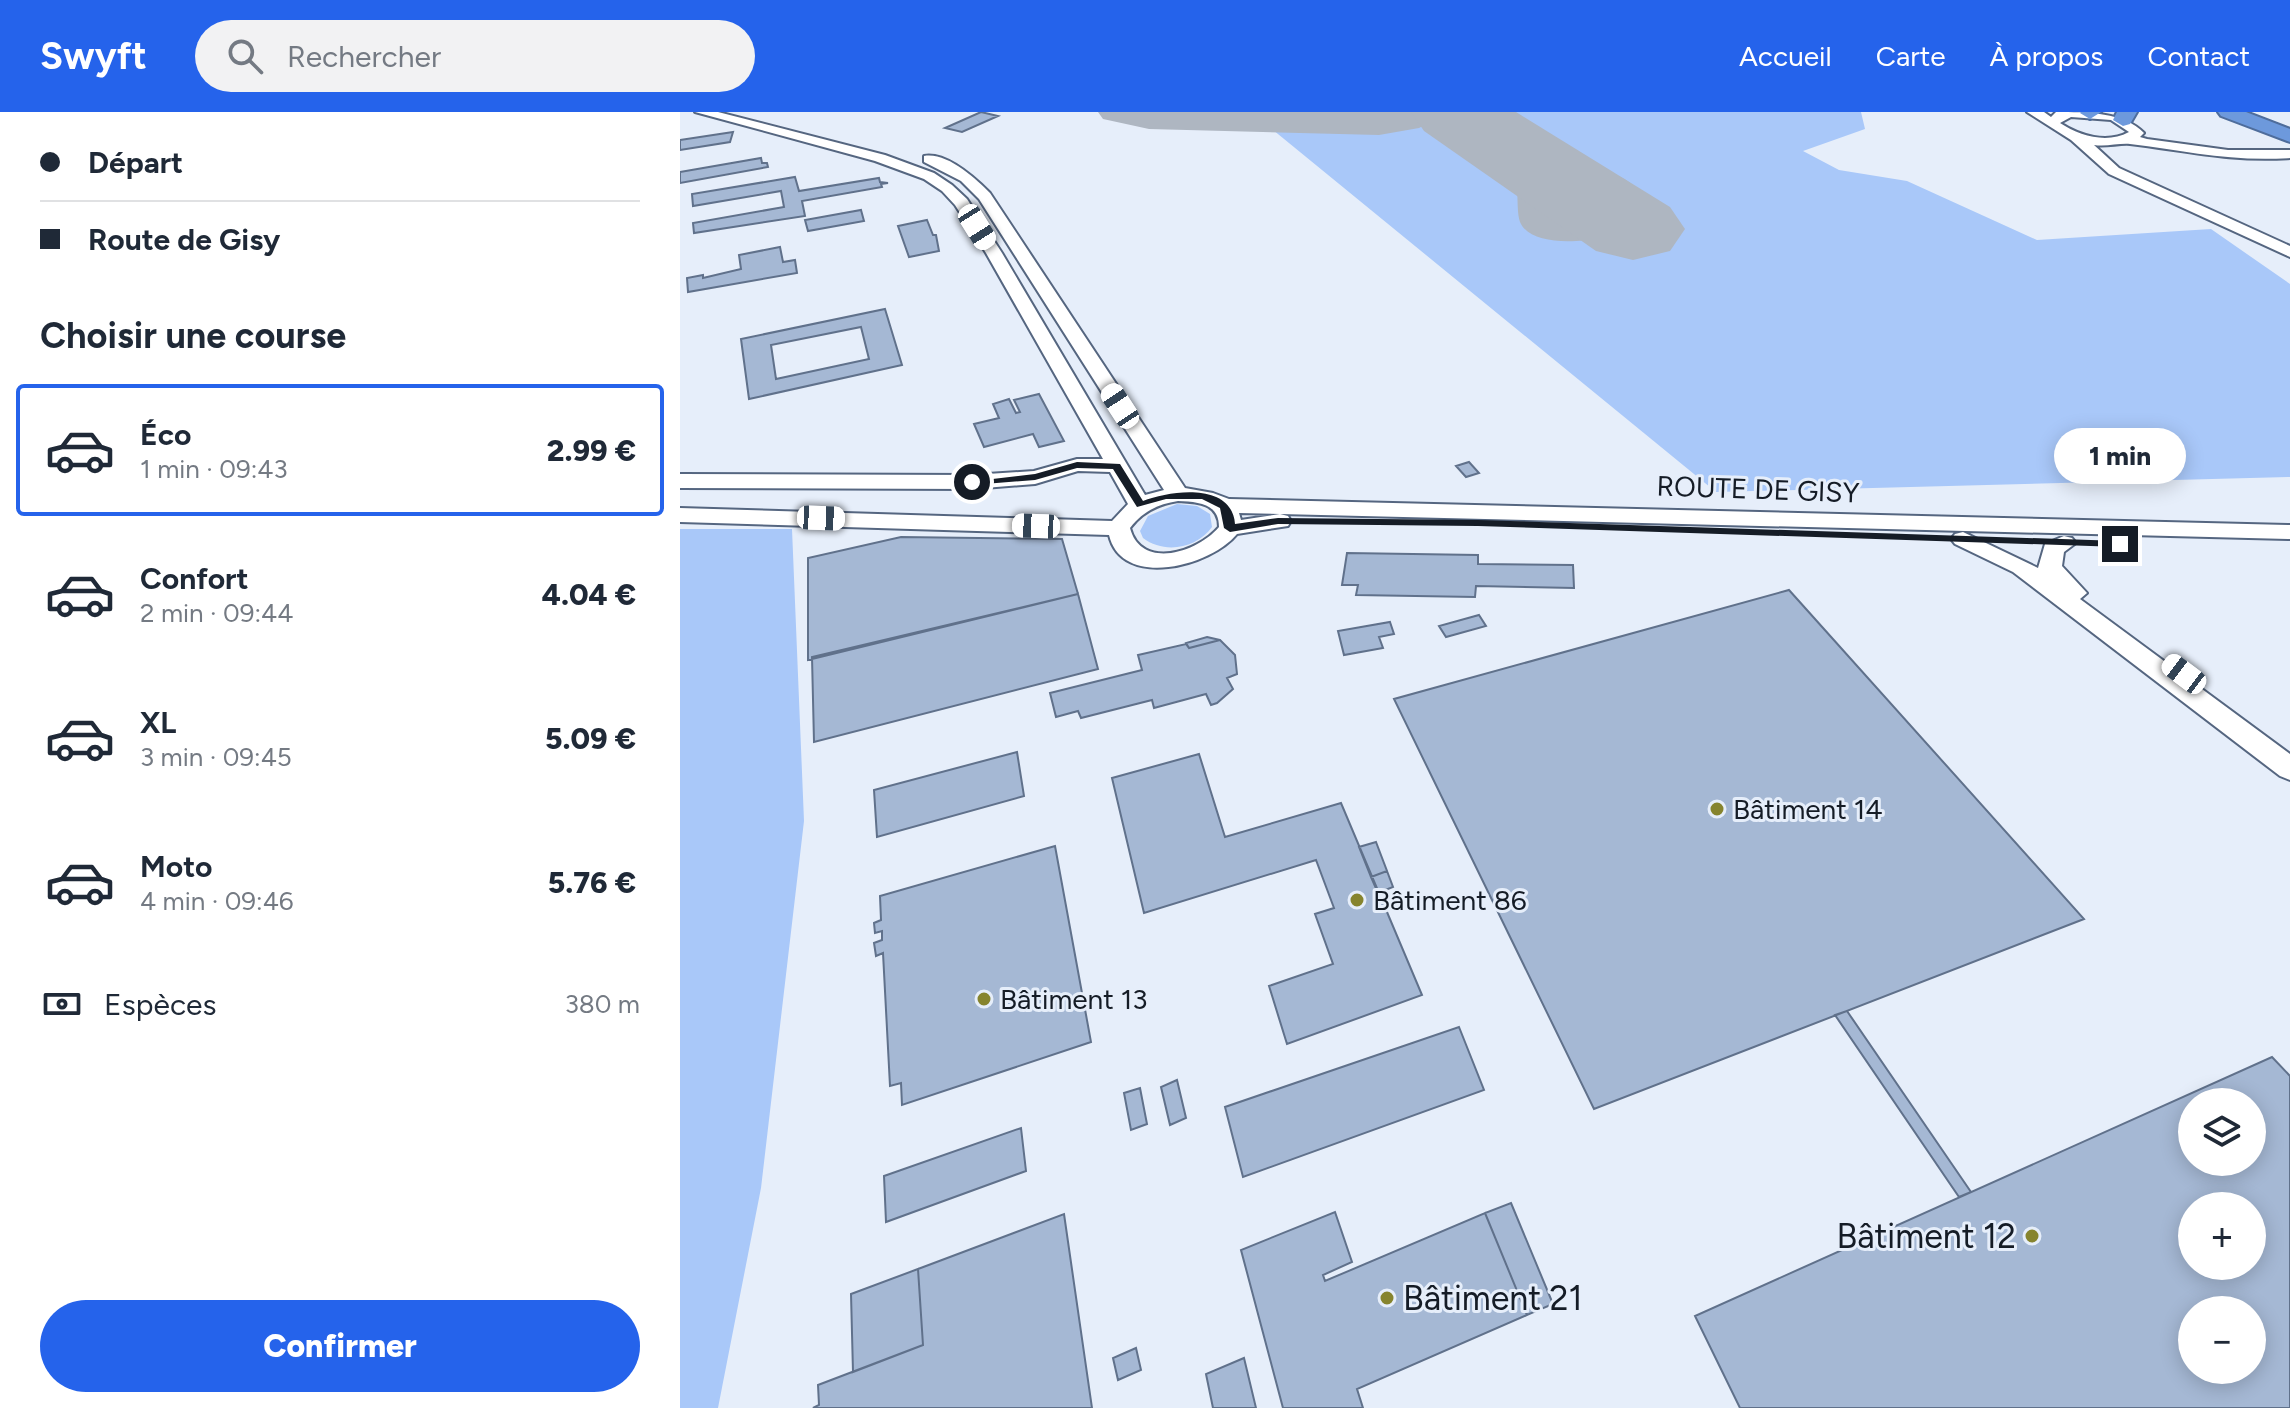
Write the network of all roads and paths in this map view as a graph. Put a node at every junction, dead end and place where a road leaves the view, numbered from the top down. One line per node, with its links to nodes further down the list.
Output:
1 (702, 112): 18 (street)
2 (751, 112): 20 (street)
3 (2034, 112): 9 (street)
4 (2068, 112): 5 (street); 9 (street)
5 (2091, 112): 11 (street)
6 (2228, 112): 12 (highway)
7 (2241, 112): 12 (highway)
8 (2264, 112): 10 (highway)
9 (2054, 122): 13 (street)
10 (2290, 123)
11 (2128, 125): 14 (street); 16 (street)
12 (2290, 135)
13 (2076, 137): 14 (street); 15 (street)
14 (2105, 141): 15 (street)
15 (2092, 152): 17 (street)
16 (2290, 154)
17 (2290, 252)
18 (1116, 466): 19 (street); 21 (street)
19 (680, 481)
20 (1178, 494): 21 (street); 23 (street)
21 (1140, 505): 24 (street)
22 (680, 515): 24 (street)
23 (1227, 517): 24 (street); 26 (street, ROUTE DE GISY); 27 (street, ROUTE DE GISY)
24 (1119, 528)
25 (2290, 532): 26 (street, ROUTE DE GISY)
26 (2059, 536): 28 (street); 29 (street, ROUTE DE GISY); 31 (street)
27 (1963, 539): 28 (street, ROUTE DE GISY); 30 (street)
28 (2031, 541): 30 (street)
29 (2290, 546)
30 (2031, 574): 32 (street)
31 (2290, 754)
32 (2290, 769)

